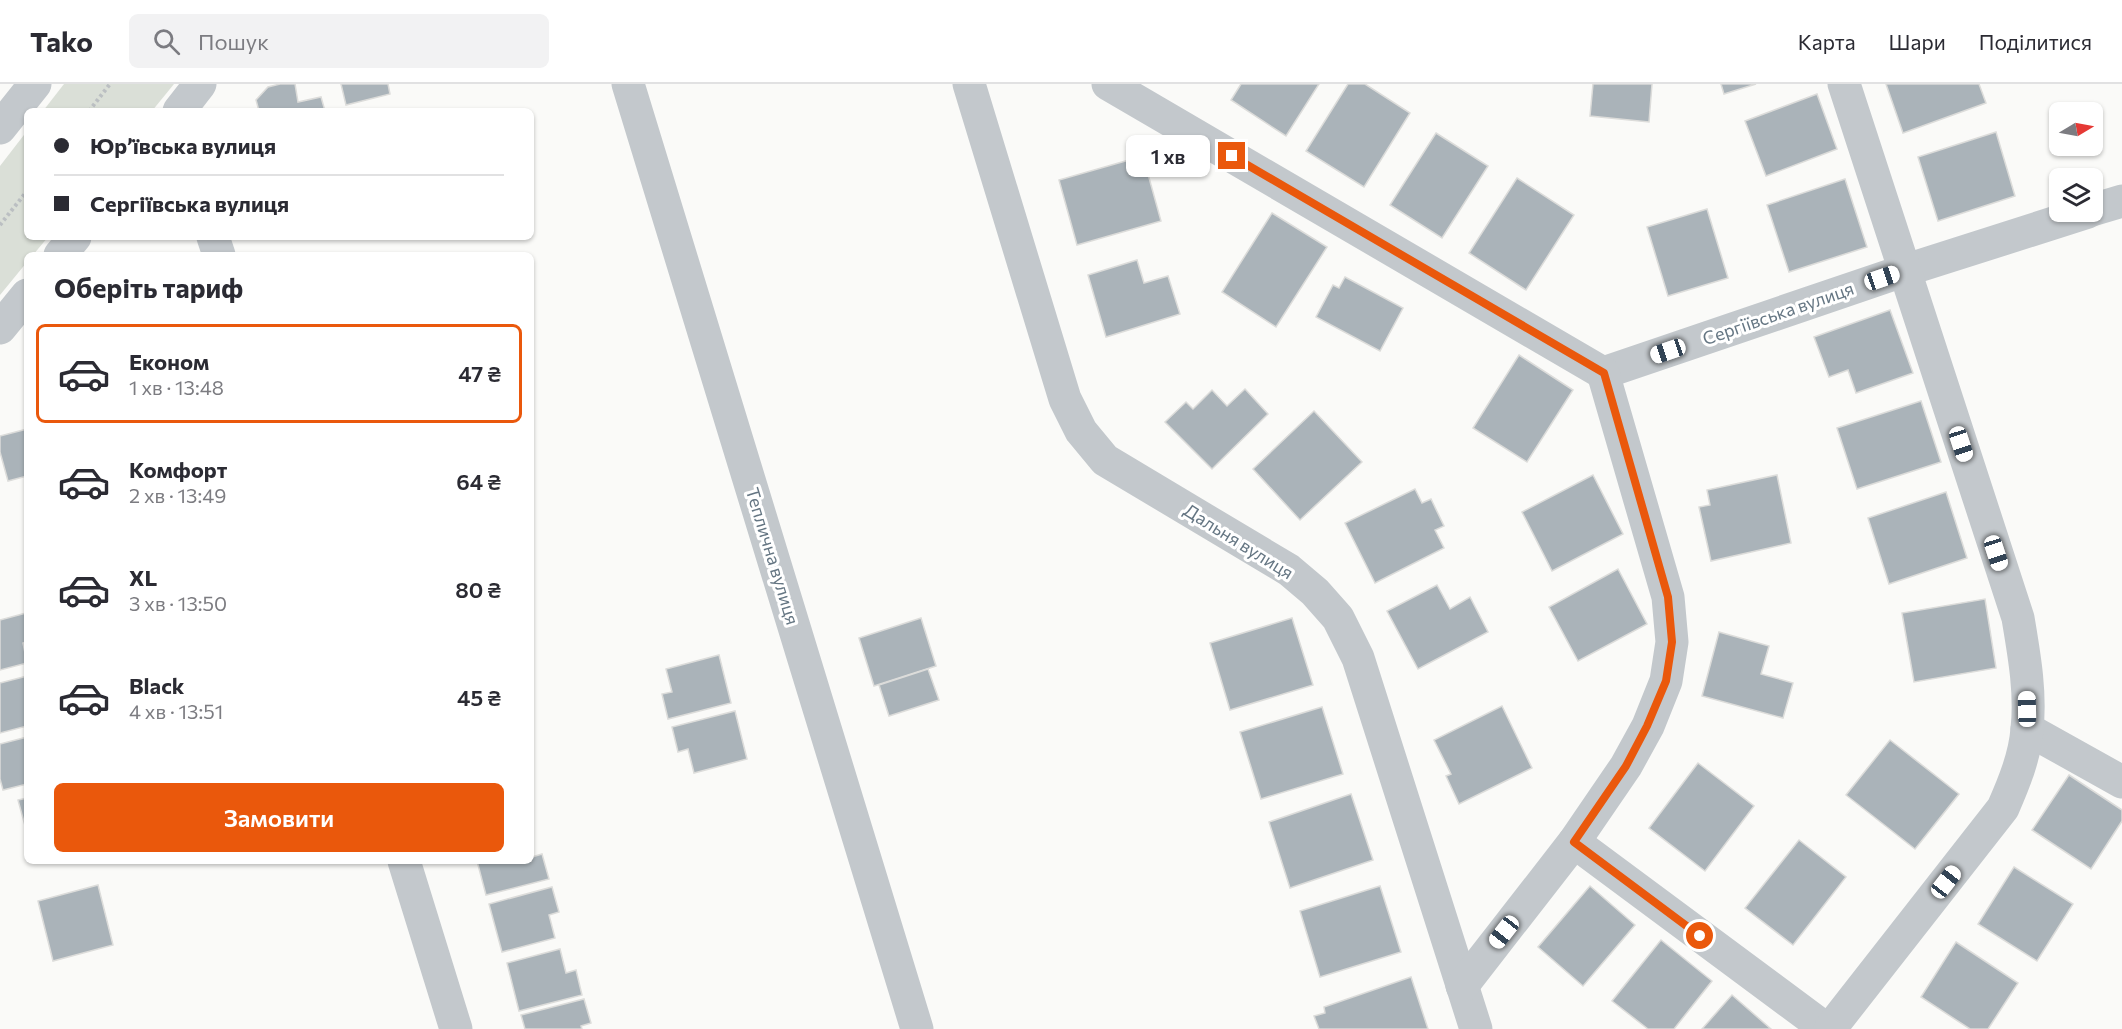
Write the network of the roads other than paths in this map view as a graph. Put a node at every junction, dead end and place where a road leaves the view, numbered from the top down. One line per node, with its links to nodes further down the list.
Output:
1 (35, 84): 8 (street)
2 (200, 84): 7 (street)
3 (628, 84): 24 (street, Теплична вулиця)
4 (969, 84): 22 (street, Дальня вулиця)
5 (1108, 84): 17 (street)
6 (1844, 84): 14 (street)
7 (182, 108)
8 (0, 128)
9 (2122, 201): 10 (street, Сергіївська вулиця)
10 (2103, 207)
11 (2056, 222): 14 (street, Сергіївська вулиця)
12 (72, 240): 13 (street)
13 (62, 252)
14 (1903, 271): 17 (street, Сергіївська вулиця); 18 (street)
15 (24, 299): 16 (street)
16 (0, 328)
17 (1604, 373): 20 (street)
18 (2027, 729): 19 (street); 26 (street)
19 (2122, 782)
20 (1574, 842): 22 (street); 26 (street)
21 (405, 864): 23 (street)
22 (1462, 986): 25 (street, Дальня вулиця)
23 (456, 1029)
24 (917, 1029)
25 (1476, 1029)
26 (1828, 1029)

